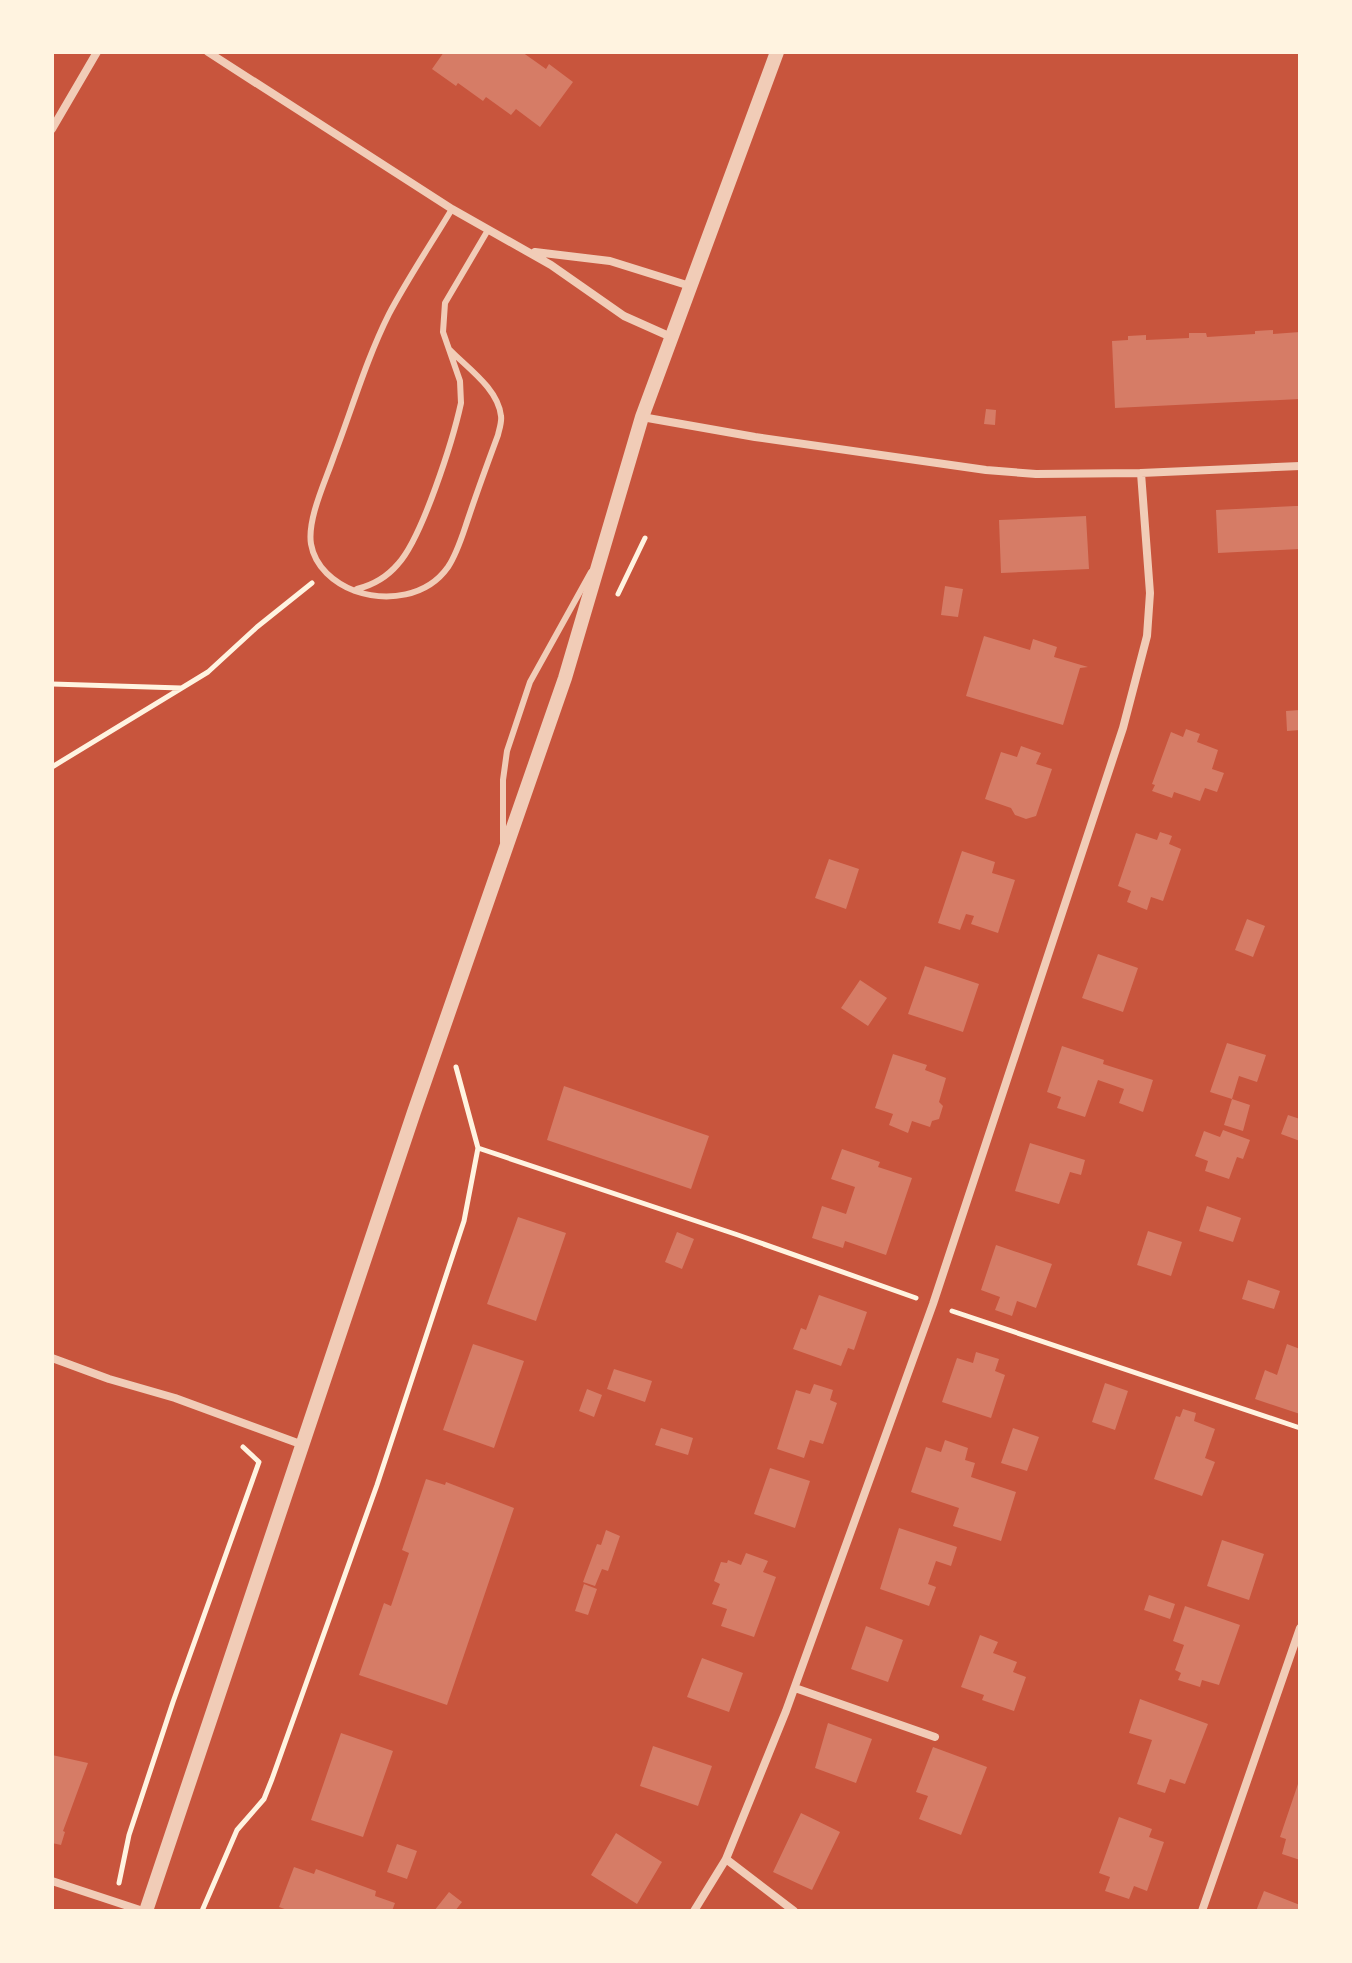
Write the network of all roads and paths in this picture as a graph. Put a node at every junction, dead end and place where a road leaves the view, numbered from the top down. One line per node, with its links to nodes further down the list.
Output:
1 (97, 52): 4 (street)
2 (208, 52): 5 (street)
3 (777, 52): 8 (street)
4 (52, 129)
5 (452, 209): 6 (street); 16 (lane)
6 (488, 230): 7 (street); 10 (lane)
7 (526, 251): 8 (street); 9 (street)
8 (690, 286): 9 (street)
9 (671, 337): 11 (street)
10 (449, 349): 17 (lane); 17 (lane)
11 (642, 417): 13 (street); 14 (street)
12 (1300, 466): 13 (street)
13 (1141, 473): 25 (street)
14 (608, 537): 22 (street); 22 (lane)
15 (645, 538): 18 (path)
16 (326, 573): 17 (lane); 20 (path)
17 (353, 590)
18 (613, 603)
19 (52, 684): 20 (path)
20 (182, 688): 21 (path)
21 (52, 767)
22 (501, 862): 29 (street)
23 (454, 1060): 24 (path)
24 (478, 1148): 25 (path); 37 (path)
25 (933, 1304): 27 (path); 31 (street)
26 (52, 1358): 29 (street)
27 (1300, 1428)
28 (243, 1446): 35 (path)
29 (304, 1446): 36 (street)
30 (1300, 1628): 40 (street)
31 (795, 1688): 32 (street); 33 (street)
32 (935, 1737)
33 (726, 1859): 38 (street); 39 (street)
34 (52, 1881): 35 (street)
35 (116, 1901): 36 (street)
36 (145, 1911)
37 (202, 1911)
38 (694, 1911)
39 (794, 1911)
40 (1202, 1911)

